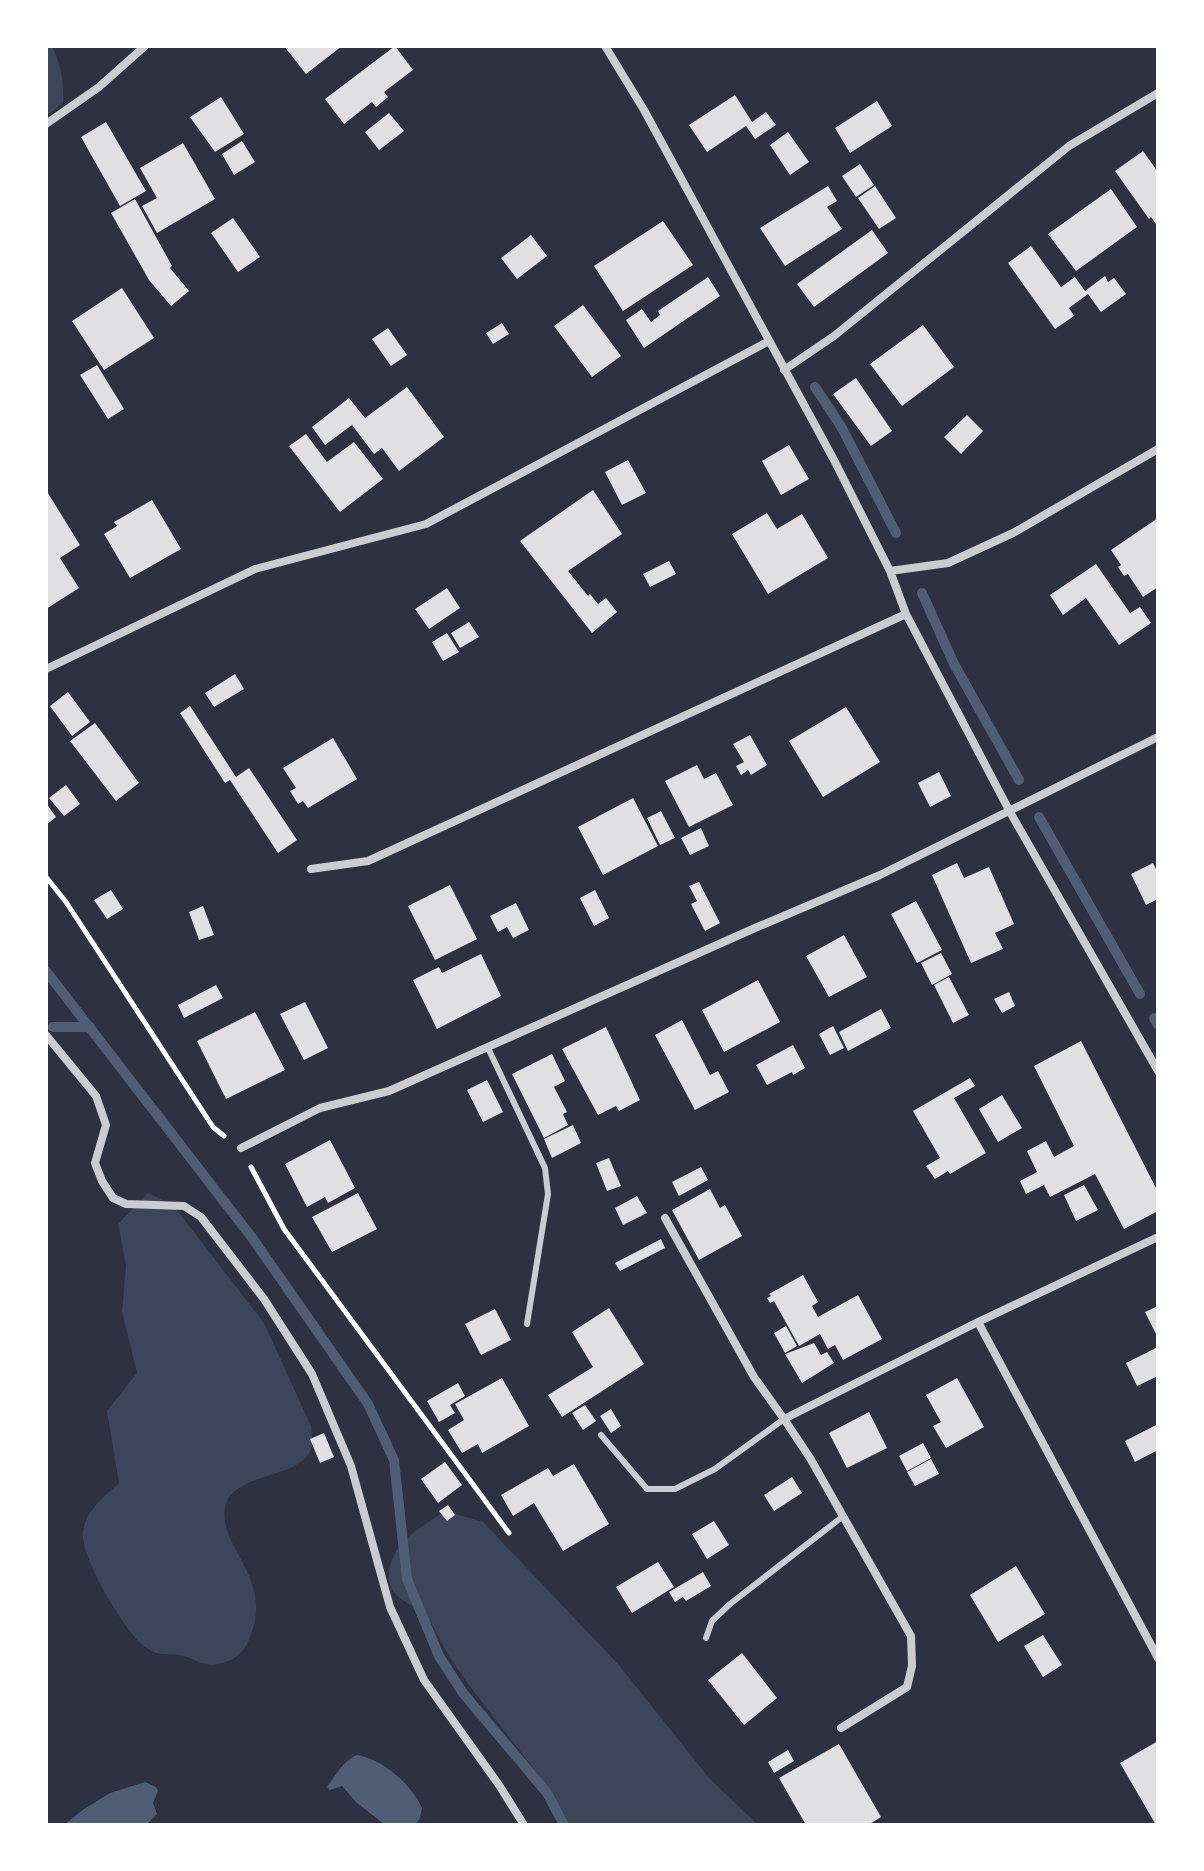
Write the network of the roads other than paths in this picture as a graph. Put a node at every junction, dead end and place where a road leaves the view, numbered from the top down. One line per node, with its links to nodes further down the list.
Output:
1 (145, 46): 4 (street)
2 (605, 46): 5 (street)
3 (1158, 93): 6 (street)
4 (46, 124)
5 (769, 341): 6 (street); 10 (street)
6 (784, 370): 8 (street)
7 (1158, 449): 8 (street)
8 (890, 571): 9 (street)
9 (906, 614): 12 (street); 13 (street)
10 (46, 669)
11 (1158, 737): 12 (street)
12 (1010, 812): 15 (street); 16 (street)
13 (311, 869)
14 (46, 1035): 28 (street)
15 (488, 1048): 17 (street); 21 (lane)
16 (1158, 1071)
17 (241, 1148)
18 (665, 1218): 22 (street)
19 (1158, 1237): 20 (street)
20 (978, 1322): 22 (street); 26 (street)
21 (527, 1324)
22 (784, 1419): 23 (lane); 24 (street)
23 (601, 1435)
24 (842, 1517): 25 (lane); 27 (street)
25 (706, 1638)
26 (1158, 1658)
27 (841, 1728)
28 (524, 1825)

